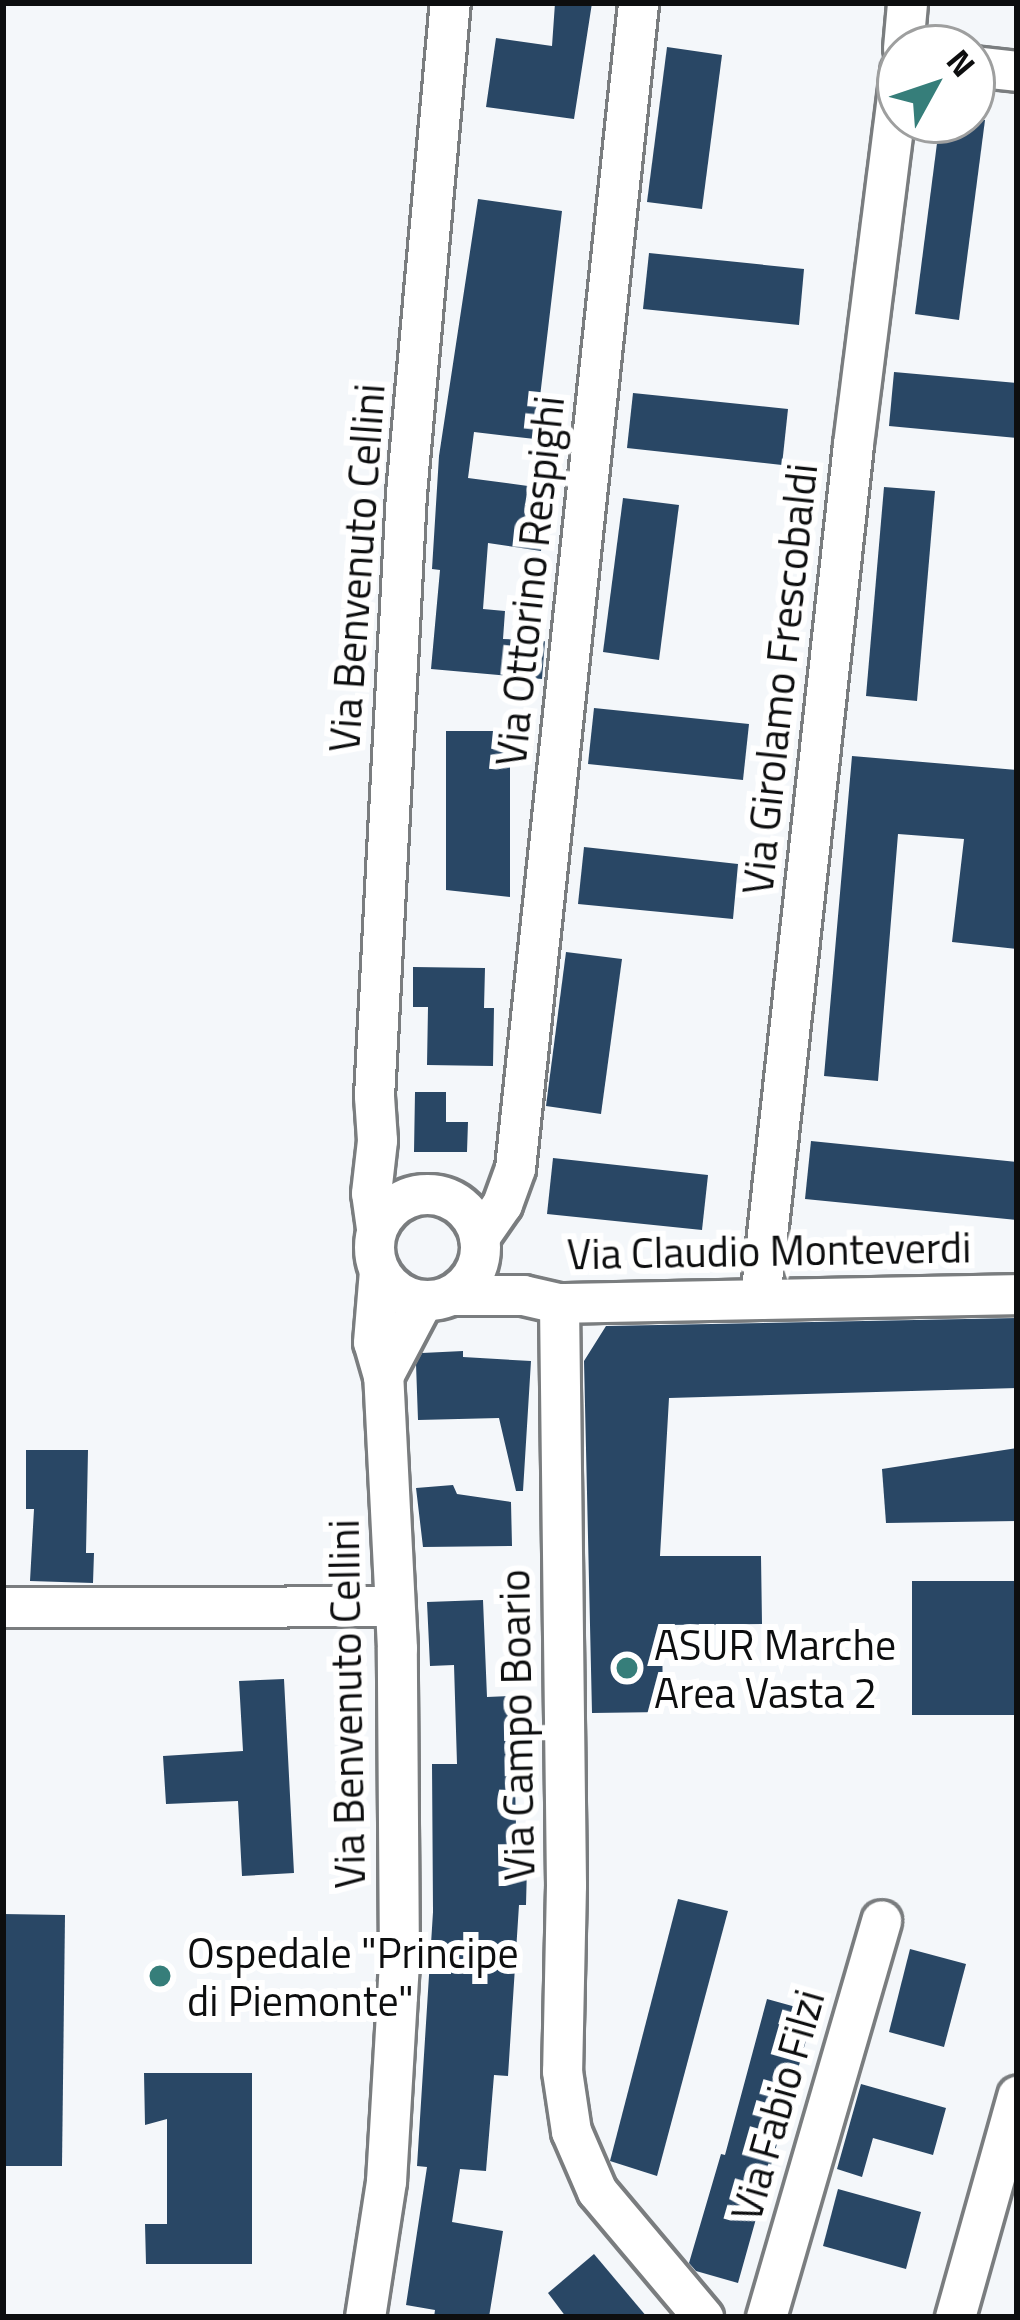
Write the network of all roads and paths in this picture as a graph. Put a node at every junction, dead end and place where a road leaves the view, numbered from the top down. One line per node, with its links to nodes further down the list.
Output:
1 (450, 3): 4 (street, Via Benvenuto Cellini)
2 (638, 3): 7 (street, Via Ottorino Respighi)
3 (891, 144): 12 (street, Via Girolamo Frescobaldi)
4 (377, 1140): 5 (street, Via Benvenuto Cellini); 6 (street, Via Benvenuto Cellini)
5 (408, 1197): 6 (street); 7 (street)
6 (376, 1228): 8 (street)
7 (476, 1236): 10 (street); 11 (street, Via Claudio Monteverdi)
8 (379, 1271): 10 (street); 13 (street, Via Benvenuto Cellini)
9 (1017, 1294): 12 (street, Via Claudio Monteverdi)
10 (437, 1297): 11 (street, Via Claudio Monteverdi); 13 (street)
11 (541, 1299): 12 (street, Via Claudio Monteverdi); 19 (street, Via Campo Boario)
12 (760, 1299)
13 (383, 1376): 15 (street, Via Benvenuto Cellini)
14 (3, 1606): 15 (street)
15 (394, 1606): 18 (street, Via Benvenuto Cellini)
16 (881, 1920): 20 (street, Via Fabio Filzi)
17 (1017, 2096): 21 (street)
18 (365, 2317)
19 (703, 2317)
20 (766, 2317)
21 (956, 2317)

